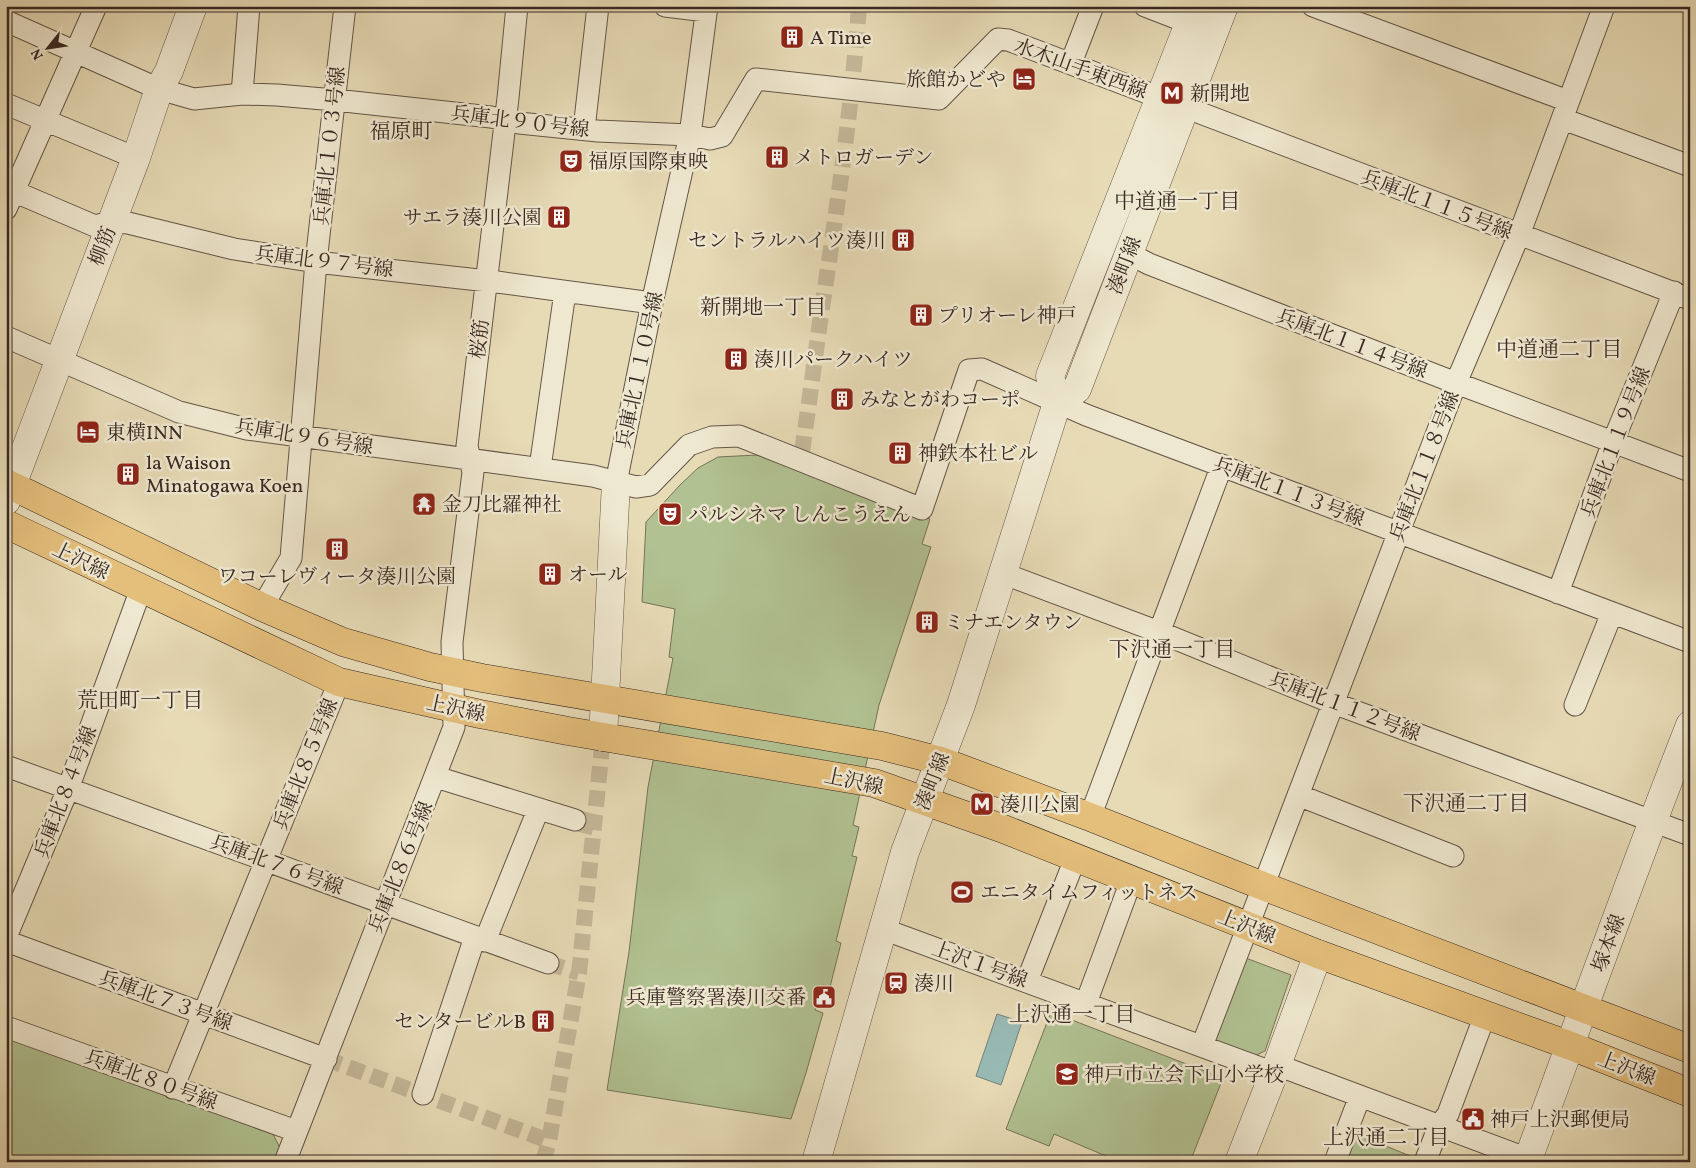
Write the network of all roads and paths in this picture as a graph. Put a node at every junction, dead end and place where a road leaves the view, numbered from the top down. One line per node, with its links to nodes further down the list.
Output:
1 (96, 6): 16 (street)
2 (193, 6): 18 (street, 柳筋)
3 (249, 6): 20 (street)
4 (345, 6): 21 (street, 兵庫北１０３号線)
5 (517, 6): 25 (street, 桜筋)
6 (598, 6): 27 (street)
7 (665, 6): 13 (street)
8 (1093, 6): 17 (street)
9 (1145, 6): 14 (street)
10 (1224, 6): 22 (street, 湊町線)
11 (1313, 6): 24 (street)
12 (1604, 6): 24 (street, 兵庫北１１８号線)
13 (706, 9): 28 (street, 兵庫北１１０号線)
14 (1193, 15): 22 (street, 湊町線)
15 (6, 21): 16 (street, 兵庫北９０号線)
16 (77, 52): 18 (street, 兵庫北９０号線); 26 (street)
17 (1071, 63): 19 (street, 水木山手東西線); 22 (street, 水木山手東西線)
18 (160, 89): 20 (street, 兵庫北９０号線); 29 (street, 柳筋)
19 (852, 90): 28 (street, 兵庫北９０号線)
20 (242, 94): 21 (street, 兵庫北９０号線)
21 (335, 100): 25 (street, 兵庫北９０号線); 35 (street, 兵庫北１０３号線)
22 (1173, 102): 33 (street, 兵庫北１１５号線); 34 (street, 湊町線); 43 (street, 湊町線)
23 (6, 104): 26 (street)
24 (1565, 110): 30 (street); 33 (street, 兵庫北１１８号線)
25 (505, 119): 27 (street, 兵庫北９０号線); 36 (street, 桜筋)
26 (46, 122): 29 (street); 31 (street)
27 (584, 129): 28 (street, 兵庫北９０号線)
28 (690, 136): 39 (street, 兵庫北１１０号線)
29 (136, 158): 32 (street, 柳筋)
30 (1690, 166)
31 (9, 196): 32 (street, 兵庫北９７号線)
32 (111, 222): 35 (street, 兵庫北９７号線); 41 (street, 柳筋)
33 (1519, 235): 38 (street, 兵庫北１１５号線); 42 (street, 兵庫北１１８号線)
34 (1128, 253): 42 (street, 兵庫北１１４号線); 43 (street, 湊町線)
35 (316, 262): 36 (street, 兵庫北９７号線); 44 (street, 兵庫北１０３号線)
36 (486, 280): 37 (street, 兵庫北９７号線); 47 (street, 桜筋)
37 (565, 292): 39 (street, 兵庫北９７号線); 49 (street)
38 (1682, 296): 45 (street, 兵庫北１１９号線)
39 (652, 303): 51 (street, 兵庫北１１０号線)
40 (6, 337): 41 (street, 兵庫北９６号線)
41 (60, 360): 44 (street, 兵庫北９６号線); 52 (street, 柳筋)
42 (1456, 383): 45 (street, 兵庫北１１４号線); 54 (street, 兵庫北１１８号線)
43 (1057, 403): 46 (street, 兵庫北１１３号線); 48 (street, 兵庫北１１３号線); 55 (street, 湊町線)
44 (301, 437): 47 (street, 兵庫北９６号線); 58 (street, 兵庫北１０３号線)
45 (1614, 442): 50 (street, 兵庫北１１４号線); 57 (street, 兵庫北１１９号線)
46 (800, 459): 51 (street, 兵庫北９６号線)
47 (469, 460): 49 (street, 兵庫北９６号線); 62 (street, 桜筋)
48 (1222, 466): 54 (street, 兵庫北１１３号線); 60 (street)
49 (540, 468): 51 (street, 兵庫北９６号線)
50 (1690, 471)
51 (616, 483): 64 (street, 兵庫北１１０号線)
52 (8, 490): 58 (main road, 上沢線)
53 (6, 524): 56 (main road, 上沢線)
54 (1398, 532): 57 (street, 兵庫北１１３号線); 65 (street, 兵庫北１１８号線)
55 (1002, 573): 60 (street, 兵庫北１１２号線); 70 (street, 湊町線)
56 (141, 589): 63 (main road, 上沢線); 73 (street, 兵庫北８４号線)
57 (1558, 592): 59 (street, 兵庫北１１３号線)
58 (262, 607): 62 (main road, 上沢線)
59 (1612, 613): 61 (street, 兵庫北１１３号線); 66 (street)
60 (1159, 632): 65 (street, 兵庫北１１２号線); 77 (street)
61 (1690, 642)
62 (453, 672): 64 (main road, 上沢線); 67 (street, 兵庫北８６号線)
63 (339, 682): 67 (main road, 上沢線); 83 (street, 兵庫北８５号線)
64 (606, 698): 69 (street, 兵庫北１１０号線); 70 (main road, 上沢線)
65 (1333, 703): 74 (street, 兵庫北１１８号線); 79 (street, 兵庫北１１２号線)
66 (1575, 705)
67 (454, 708): 69 (main road, 上沢線); 72 (street, 兵庫北８６号線)
68 (1690, 725): 79 (street, 塚本線)
69 (603, 737): 75 (main road, 上沢線)
70 (941, 761): 75 (street, 湊町線); 77 (main road, 上沢線)
71 (6, 766): 73 (street, 兵庫北７６号線)
72 (436, 777): 76 (street); 86 (street, 兵庫北８６号線)
73 (68, 789): 83 (street, 兵庫北７６号線); 89 (street, 兵庫北８４号線)
74 (1298, 795): 81 (street); 85 (street, 兵庫北１１８号線)
75 (924, 800): 82 (main road, 上沢線); 88 (street, 湊町線)
76 (538, 810): 78 (street); 90 (street)
77 (1090, 816): 85 (main road, 上沢線)
78 (575, 820)
79 (1652, 821): 80 (street, 兵庫北１１２号線); 96 (street, 塚本線)
80 (1690, 835)
81 (1453, 856)
82 (1076, 859): 84 (main road, 上沢線); 94 (street)
83 (267, 860): 86 (street, 兵庫北７６号線); 97 (street, 兵庫北８５号線)
84 (1131, 881): 87 (main road, 上沢線); 95 (street)
85 (1263, 886): 87 (street, 兵庫北１１８号線); 96 (main road, 上沢線)
86 (385, 902): 90 (street, 兵庫北７６号線); 103 (street, 兵庫北８６号線)
87 (1248, 926): 92 (main road, 上沢線); 100 (street, 兵庫北１１８号線)
88 (883, 929): 94 (street, 上沢１号線); 111 (street, 湊町線)
89 (6, 937)
90 (480, 939): 93 (street, 兵庫北７６号線); 107 (street)
91 (6, 941): 97 (street, 兵庫北７３号線)
92 (1318, 954): 98 (main road, 上沢線); 104 (street)
93 (548, 963)
94 (1027, 981): 95 (street, 上沢１号線)
95 (1086, 1003): 100 (street, 上沢１号線)
96 (1584, 1008): 101 (street, 塚本線); 102 (main road, 上沢線)
97 (204, 1014): 103 (street, 兵庫北７３号線); 105 (street, 兵庫北８５号線)
98 (1485, 1015): 101 (main road, 上沢線); 109 (street)
99 (6, 1027): 105 (street, 兵庫北８０号線)
100 (1202, 1046): 104 (street, 上沢１号線)
101 (1571, 1046): 106 (main road, 上沢線); 112 (street, 塚本線)
102 (1690, 1049)
103 (326, 1059): 110 (street, 兵庫北８６号線)
104 (1276, 1069): 108 (street, 上沢１号線); 114 (street)
105 (173, 1088): 110 (street, 兵庫北８０号線)
106 (1690, 1093)
107 (423, 1094)
108 (1360, 1096): 109 (street, 上沢１号線); 115 (street)
109 (1439, 1126): 112 (street, 上沢１号線); 116 (street)
110 (296, 1130): 113 (street, 兵庫北８６号線)
111 (821, 1160)
112 (1527, 1160)
113 (285, 1162)
114 (1239, 1162)
115 (1335, 1162)
116 (1425, 1162)

